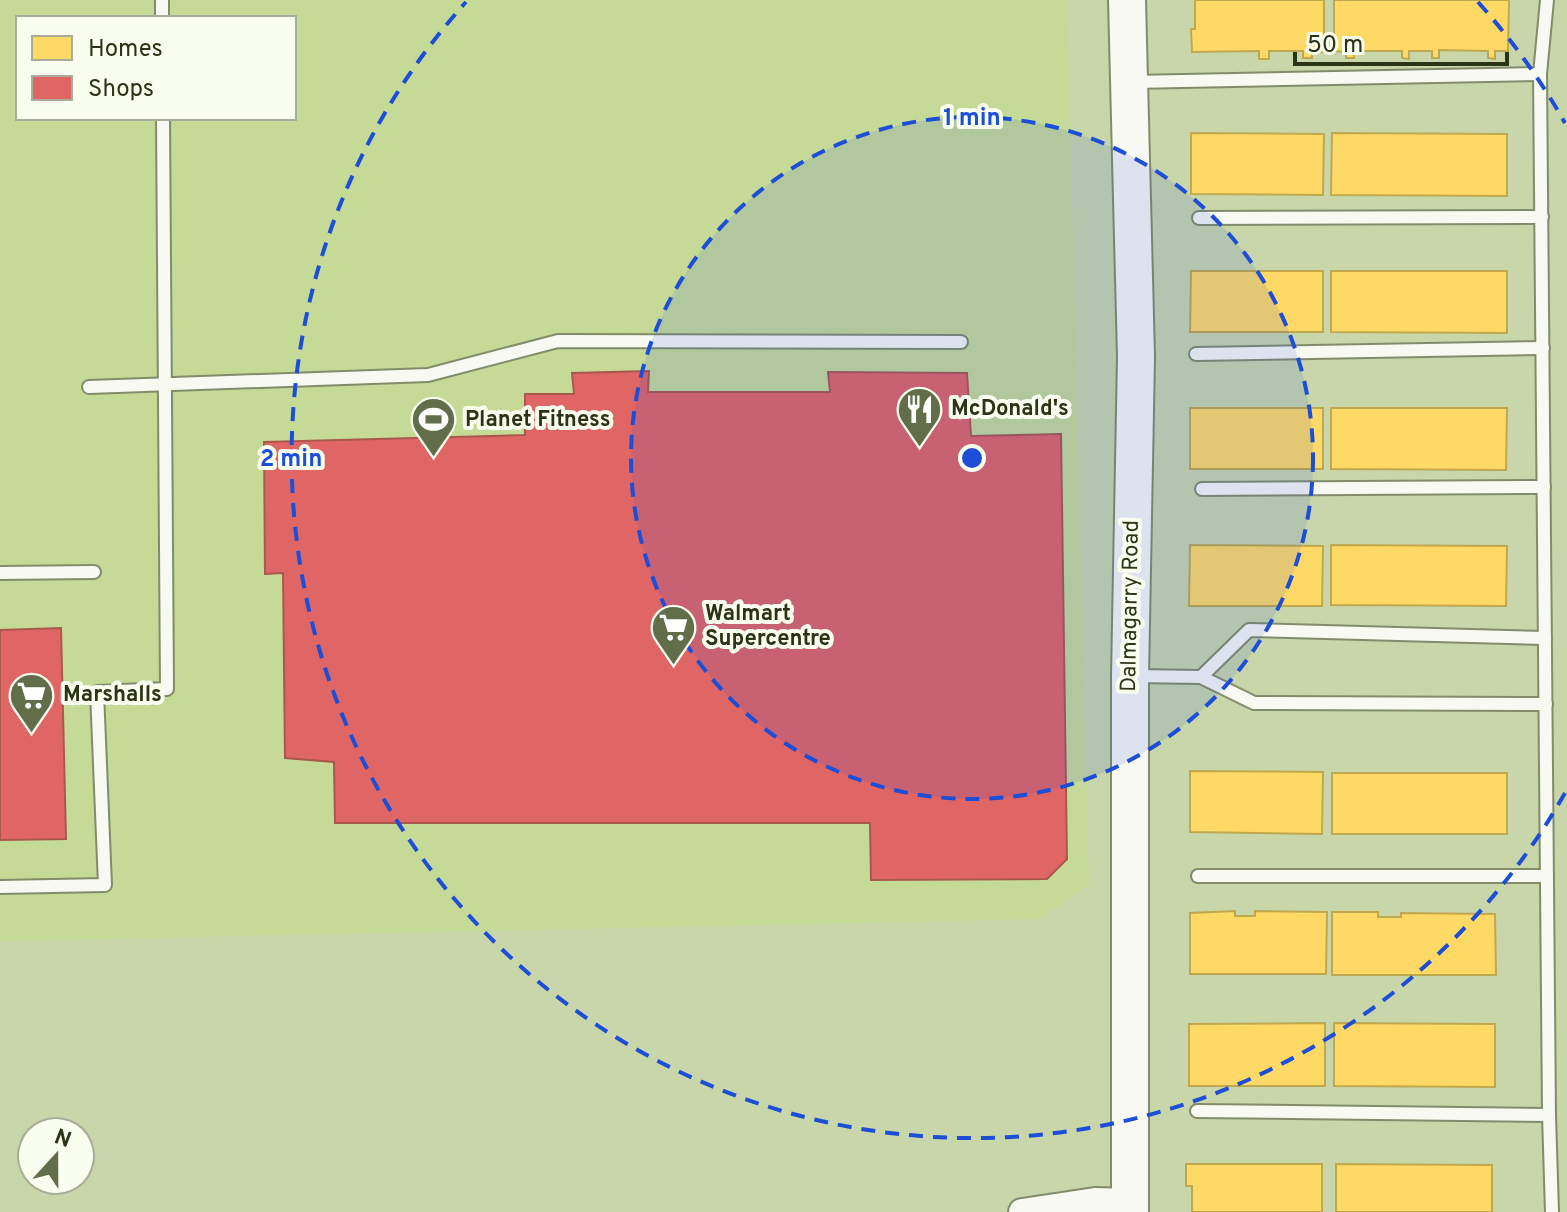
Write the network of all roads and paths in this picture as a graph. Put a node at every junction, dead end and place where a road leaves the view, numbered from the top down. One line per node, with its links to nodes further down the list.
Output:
1 (1127, 0): 4 (street, Dalmagarry Road)
2 (1547, 0): 3 (lane)
3 (1540, 74): 4 (lane); 6 (lane)
4 (1129, 82): 18 (street, Dalmagarry Road)
5 (163, 120): 11 (lane)
6 (1542, 217): 7 (lane); 9 (lane)
7 (1199, 218)
8 (961, 342): 11 (lane)
9 (1543, 348): 10 (lane); 13 (lane)
10 (1196, 354)
11 (166, 384): 12 (lane); 23 (lane)
12 (89, 387)
13 (1544, 487): 14 (lane); 17 (lane)
14 (1202, 489)
15 (94, 572): 16 (lane)
16 (0, 573)
17 (1545, 638): 19 (lane); 20 (lane)
18 (1130, 676): 19 (lane); 26 (street, Dalmagarry Road)
19 (1201, 677): 20 (lane)
20 (1546, 704): 22 (lane)
21 (1198, 876): 22 (lane)
22 (1547, 876): 25 (lane)
23 (0, 887)
24 (1197, 1111): 25 (lane)
25 (1549, 1115): 28 (lane)
26 (1130, 1207): 27 (street)
27 (1022, 1212)
28 (1552, 1212)

